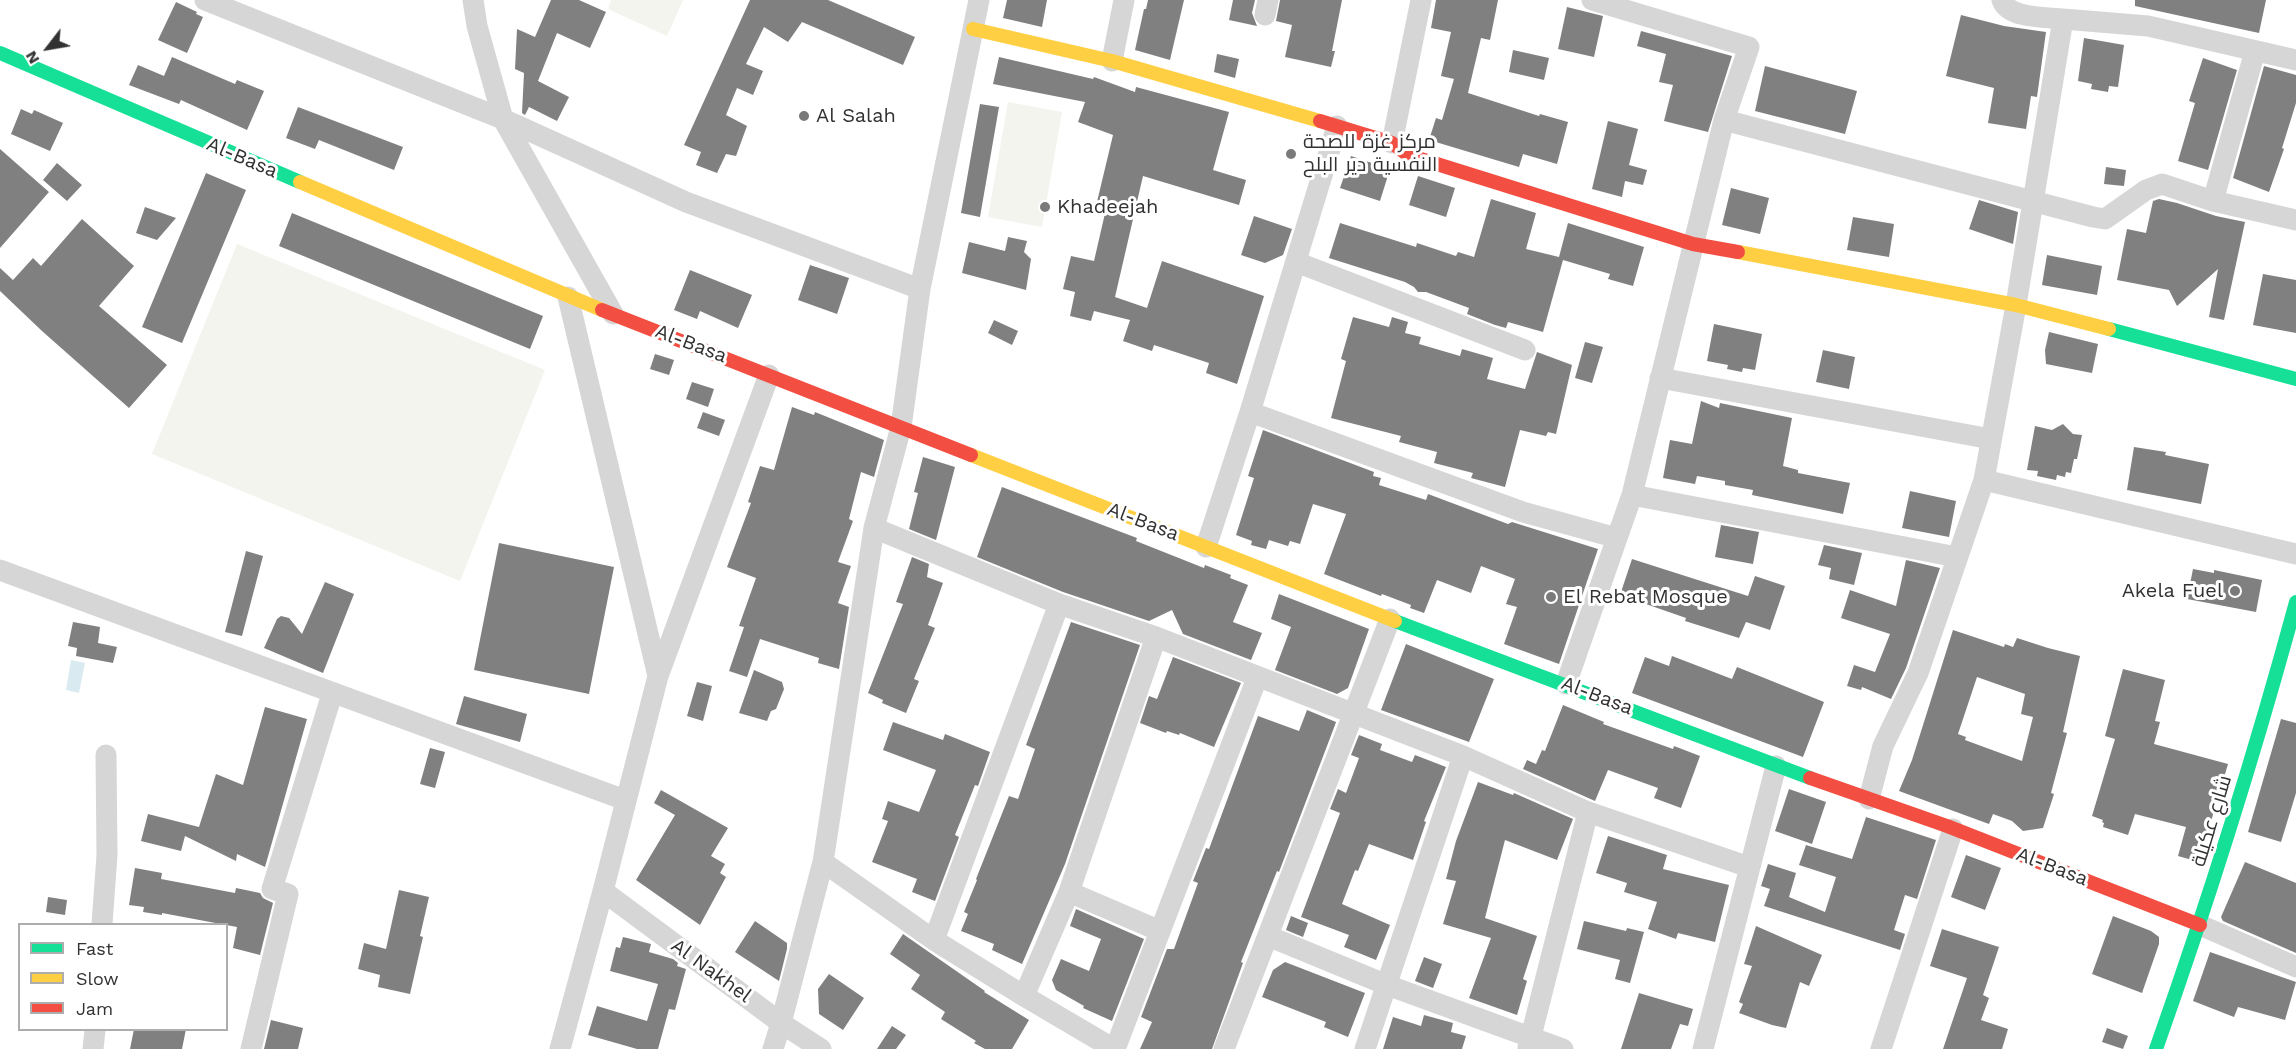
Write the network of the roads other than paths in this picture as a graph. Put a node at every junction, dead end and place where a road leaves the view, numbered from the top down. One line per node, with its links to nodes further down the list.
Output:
1 (205, 0): 14 (street)
2 (473, 0): 14 (street)
3 (978, 0): 9 (street)
4 (1124, 0): 13 (street)
5 (1421, 0): 17 (street)
6 (1592, 0): 15 (street)
7 (2002, 0): 8 (street)
8 (2063, 19): 10 (street); 18 (street)
9 (974, 29): 13 (street); 23 (street)
10 (2255, 51): 12 (street); 19 (street)
11 (0, 52): 24 (street, Al-Basa)
12 (2296, 60)
13 (1112, 61): 16 (street)
14 (503, 118): 23 (street); 26 (street)
15 (1724, 120): 18 (street); 21 (street)
16 (1336, 126): 17 (street); 22 (street)
17 (1392, 143): 21 (street)
18 (2033, 201): 19 (street); 25 (street)
19 (2213, 201): 20 (street)
20 (2296, 220)
21 (1694, 244): 25 (street); 29 (street)
22 (1296, 262): 27 (street); 31 (street)
23 (920, 289): 32 (street)
24 (568, 297): 26 (street, Al-Basa); 46 (street)
25 (2016, 305): 30 (street); 33 (street)
26 (613, 314): 28 (street, Al-Basa)
27 (1525, 350)
28 (769, 375): 32 (street, Al-Basa); 46 (street)
29 (1660, 378): 33 (street); 35 (street)
30 (2296, 379)
31 (1250, 412): 37 (street); 38 (street)
32 (901, 428): 36 (street); 38 (street, Al-Basa)
33 (1991, 439): 34 (street)
34 (1984, 480): 39 (street); 40 (street)
35 (1632, 495): 37 (street); 40 (street)
36 (874, 528): 43 (street); 58 (street)
37 (1617, 538): 48 (street)
38 (1206, 547): 44 (street, Al-Basa)
39 (2296, 554)
40 (1957, 557): 54 (street)
41 (0, 570): 49 (street)
42 (2296, 602): 63 (street, شارع عكيلة)
43 (1059, 604): 45 (street); 66 (street)
44 (1390, 618): 48 (street, Al-Basa); 50 (street)
45 (1156, 637): 47 (street); 61 (street)
46 (658, 676): 55 (street)
47 (1257, 678): 50 (street); 64 (street)
48 (1566, 684): 53 (street, Al-Basa)
49 (332, 694): 55 (street); 74 (street)
50 (1354, 714): 52 (street); 65 (street)
51 (106, 755): 62 (street)
52 (1463, 756): 56 (street); 68 (street)
53 (1776, 766): 54 (street, Al-Basa); 59 (street)
54 (1869, 799): 57 (street, Al-Basa)
55 (625, 800): 60 (street)
56 (1588, 812): 59 (street); 72 (street)
57 (1953, 829): 63 (street, Al-Basa); 83 (street)
58 (823, 862): 66 (street); 70 (street)
59 (1749, 867): 82 (street)
60 (603, 891): 70 (street, Al Nakhel); 75 (street)
61 (1069, 892): 64 (street); 69 (street)
62 (102, 923)
63 (2200, 925): 67 (street, Al-Basa); 84 (street, شارع عكيلة)
64 (1160, 931): 78 (street)
65 (1268, 936): 68 (street); 79 (street)
66 (934, 940): 69 (street)
67 (2296, 967)
68 (1386, 985): 72 (street); 80 (street)
69 (1024, 996): 78 (street)
70 (781, 1023): 76 (street); 77 (street, Al Nakhel)
71 (95, 1031): 73 (street)
72 (1529, 1043): 81 (street)
73 (93, 1049)
74 (251, 1049)
75 (560, 1049)
76 (773, 1049)
77 (821, 1049)
78 (1115, 1049)
79 (1224, 1049)
80 (1365, 1049)
81 (1563, 1049)
82 (1703, 1049)
83 (1881, 1049)
84 (2156, 1049)

